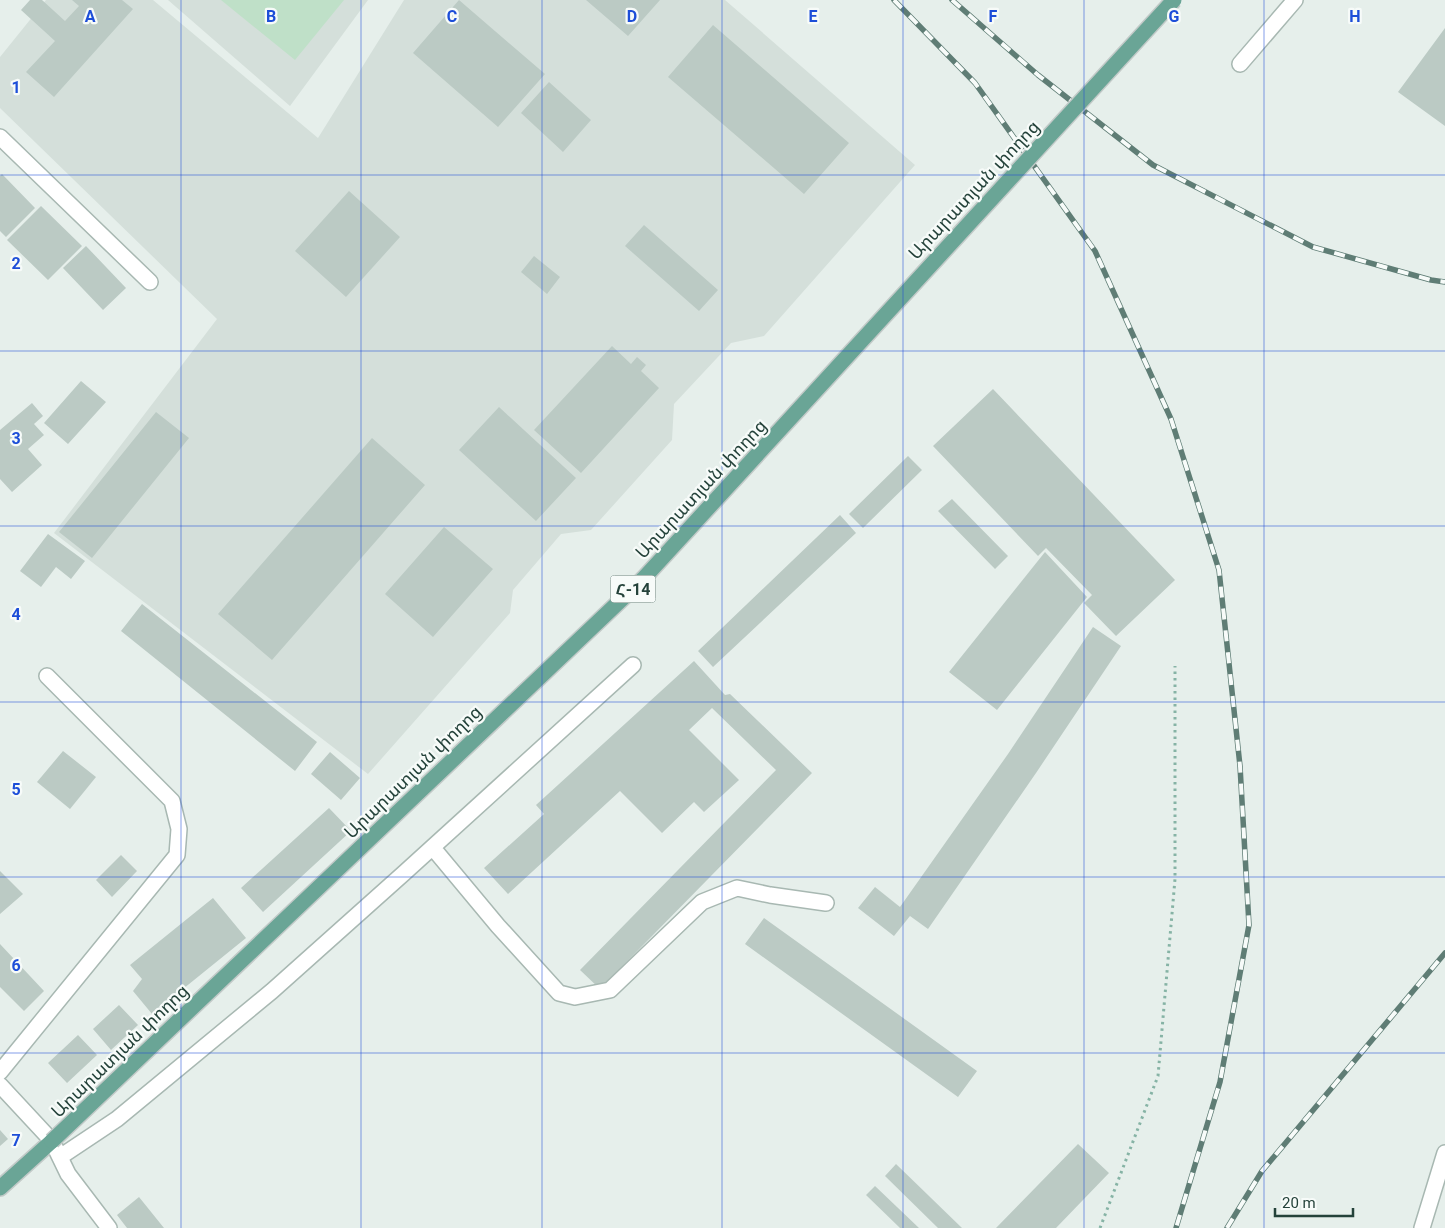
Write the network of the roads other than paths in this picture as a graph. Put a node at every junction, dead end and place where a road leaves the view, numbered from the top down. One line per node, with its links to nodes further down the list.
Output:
1 (1174, 0): 12 (main road, Արարատյան փողոց / Հ-14, bridge)
2 (1294, 0): 3 (street)
3 (1240, 64)
4 (0, 137): 5 (street)
5 (150, 282)
6 (633, 665): 8 (street)
7 (47, 676): 10 (street)
8 (432, 848): 9 (street); 14 (street)
9 (826, 903)
10 (0, 1072)
11 (0, 1085): 12 (street)
12 (52, 1140): 14 (street); 15 (main road, Հ-14)
13 (1445, 1153): 17 (street)
14 (60, 1157): 16 (street)
15 (0, 1188)
16 (109, 1228)
17 (1422, 1228)

